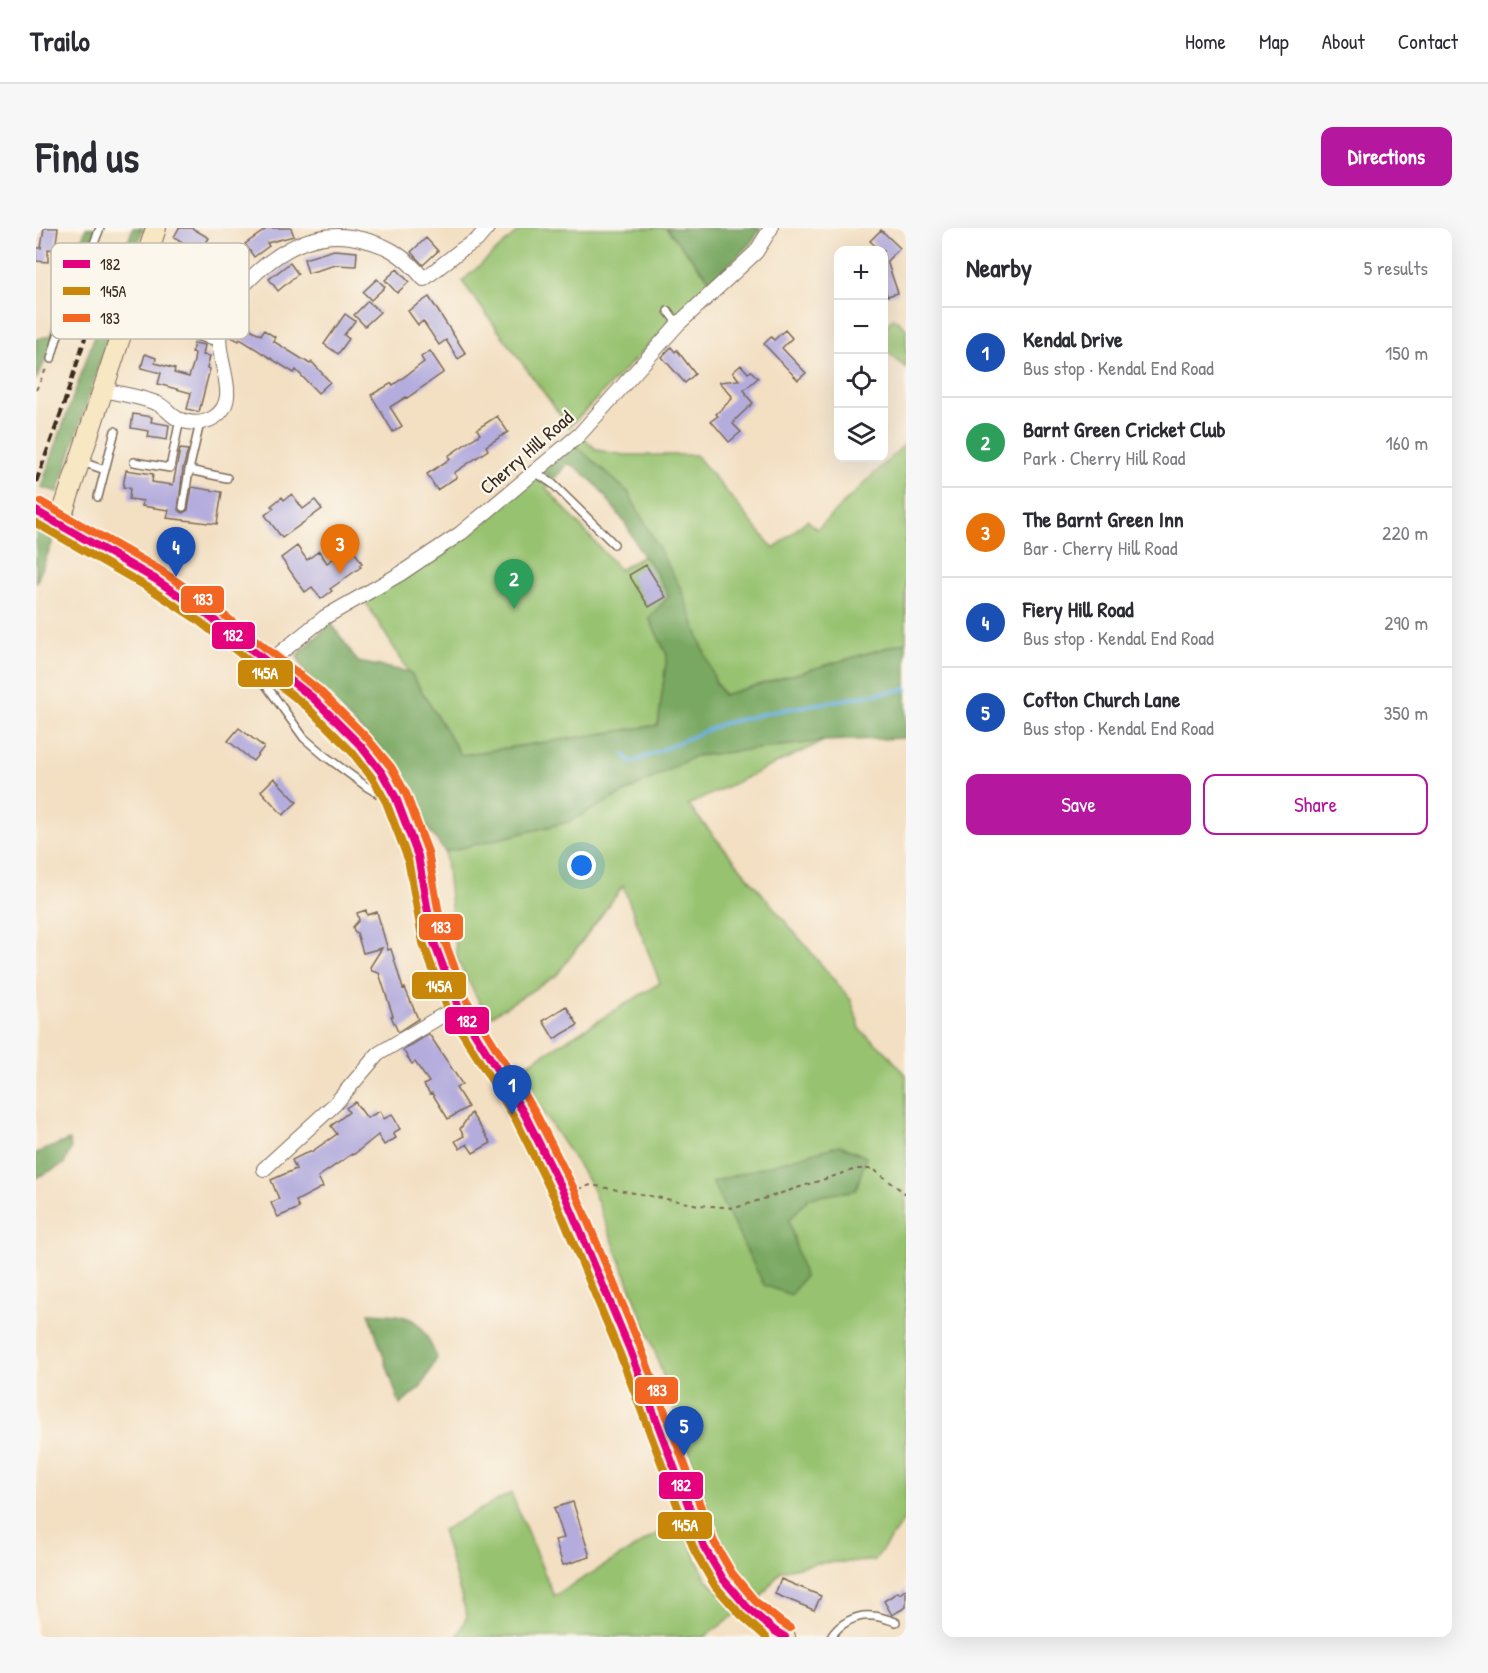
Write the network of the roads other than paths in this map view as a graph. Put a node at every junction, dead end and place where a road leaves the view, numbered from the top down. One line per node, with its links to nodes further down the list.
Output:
1 (100, 228): 5 (lane)
2 (156, 228): 6 (main road)
3 (487, 228): 7 (street)
4 (771, 228): 9 (street, Cherry Hill Road)
5 (94, 243)
6 (151, 243)
7 (249, 281)
8 (668, 311): 9 (lane)
9 (678, 324): 24 (street, Cherry Hill Road)
10 (57, 339): 15 (lane)
11 (120, 339): 16 (main road)
12 (206, 339): 14 (lane)
13 (220, 339): 14 (street)
14 (220, 343): 18 (street)
15 (51, 359)
16 (103, 390): 17 (street); 20 (main road)
17 (180, 419): 18 (street); 21 (lane)
18 (200, 423): 23 (lane)
19 (115, 431): 22 (lane)
20 (80, 461): 22 (lane); 29 (main road)
21 (134, 462)
22 (105, 470): 26 (lane)
23 (189, 470): 25 (lane); 27 (lane)
24 (536, 472): 30 (lane); 32 (street, Cherry Hill Road)
25 (227, 478)
26 (98, 497)
27 (183, 507)
28 (36, 511): 29 (main road)
29 (59, 524): 31 (main road)
30 (614, 544)
31 (247, 646): 32 (main road); 33 (lane)
32 (269, 662): 33 (main road)
33 (396, 798): 34 (main road)
34 (458, 1006): 35 (street); 37 (main road)
35 (264, 1169)
36 (896, 1622): 38 (lane)
37 (785, 1637)
38 (831, 1637)

